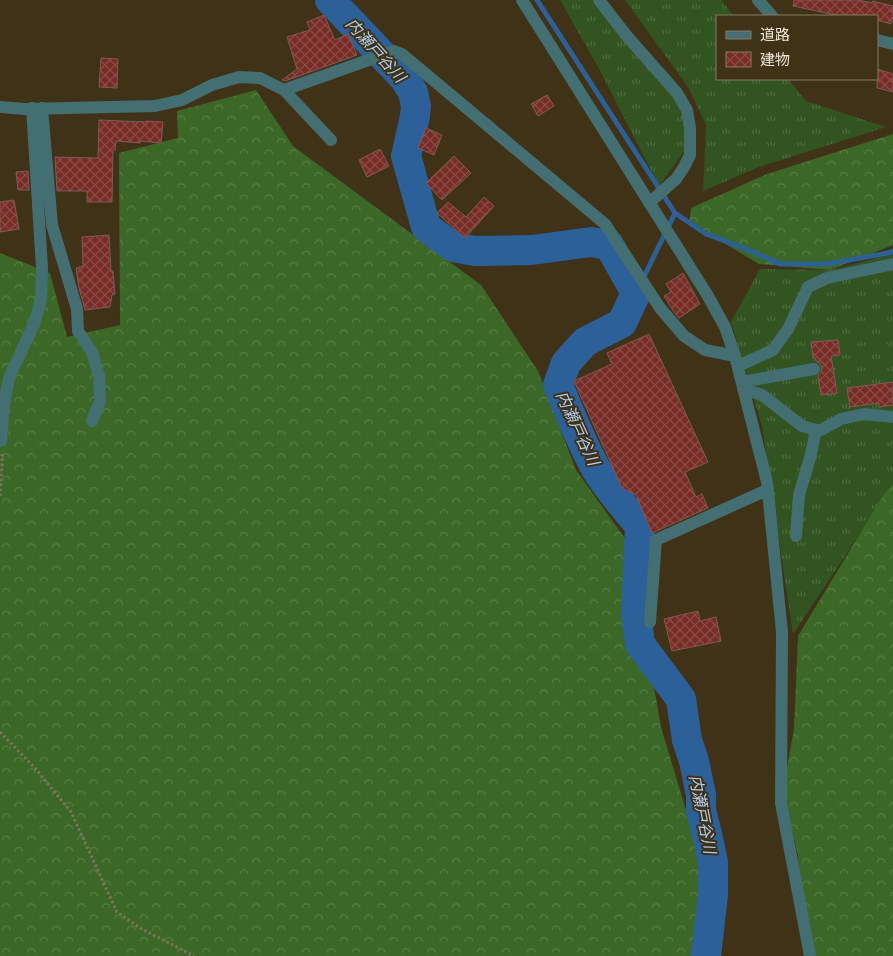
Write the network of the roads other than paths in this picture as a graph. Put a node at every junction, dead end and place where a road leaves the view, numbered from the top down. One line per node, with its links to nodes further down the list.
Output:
1 (522, 0): 11 (street)
2 (599, 0): 11 (street)
3 (758, 0): 4 (street)
4 (771, 15)
5 (878, 40): 6 (street)
6 (893, 44)
7 (284, 90): 9 (street); 10 (street); 13 (street)
8 (0, 107): 9 (street)
9 (37, 108): 17 (street); 19 (street)
10 (331, 140)
11 (652, 200): 13 (street)
12 (893, 264): 13 (street)
13 (736, 361): 15 (street)
14 (814, 369): 15 (street)
15 (742, 386): 18 (street); 20 (street)
16 (893, 417): 18 (street)
17 (92, 421)
18 (816, 430): 21 (street)
19 (1, 441)
20 (767, 490): 22 (street); 23 (street)
21 (796, 536)
22 (650, 622)
23 (810, 956)

